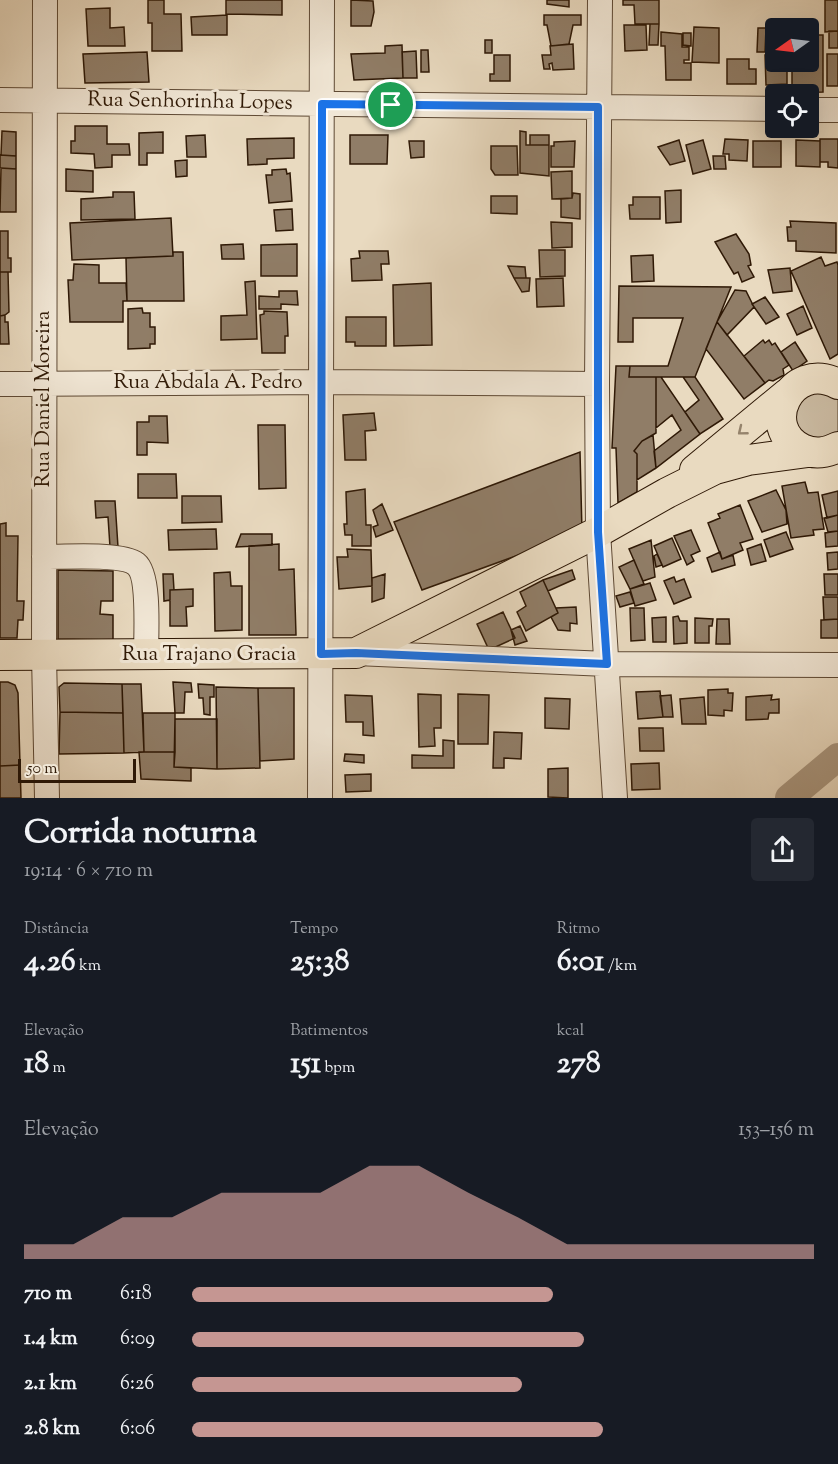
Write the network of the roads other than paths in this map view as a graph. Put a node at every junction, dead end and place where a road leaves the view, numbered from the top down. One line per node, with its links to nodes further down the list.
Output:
1 (45, 0): 5 (street, Rua Daniel Moreira)
2 (322, 0): 6 (street)
3 (600, 0): 7 (street)
4 (0, 100): 5 (street, Rua Senhorinha Lopes)
5 (45, 100): 6 (street, Rua Senhorinha Lopes); 14 (street, Rua Daniel Moreira)
6 (322, 104): 7 (street, Rua Senhorinha Lopes); 12 (street)
7 (598, 107): 8 (street, Rua Senhorinha Lopes); 15 (street)
8 (765, 109)
9 (819, 110): 10 (street)
10 (838, 110)
11 (831, 376): 16 (main road, Rua Trajano Gracia)
12 (320, 382): 14 (street, Rua Abdala A. Pedro); 15 (street, Rua Abdala A. Pedro); 23 (street)
13 (0, 384): 14 (street, Rua Abdala A. Pedro)
14 (44, 384): 20 (street, Rua Daniel Moreira)
15 (597, 384): 19 (street)
16 (788, 394): 17 (main road); 18 (main road, Rua Trajano Gracia, one-way to 18)
17 (826, 452): 18 (main road, Rua Trajano Gracia)
18 (668, 493): 19 (main road, Rua Trajano Gracia)
19 (598, 532): 21 (main road, Rua Trajano Gracia); 26 (street)
20 (44, 557): 24 (street, Rua Daniel Moreira); 25 (street)
21 (356, 653): 23 (main road, Rua Trajano Gracia); 26 (street)
22 (0, 654): 24 (main road, Rua Trajano Gracia)
23 (321, 654): 25 (main road, Rua Trajano Gracia); 29 (street)
24 (44, 655): 25 (main road, Rua Trajano Gracia); 28 (street, Rua Daniel Moreira)
25 (146, 655)
26 (607, 664): 27 (street); 30 (street)
27 (838, 665)
28 (47, 798)
29 (320, 798)
30 (615, 798)

